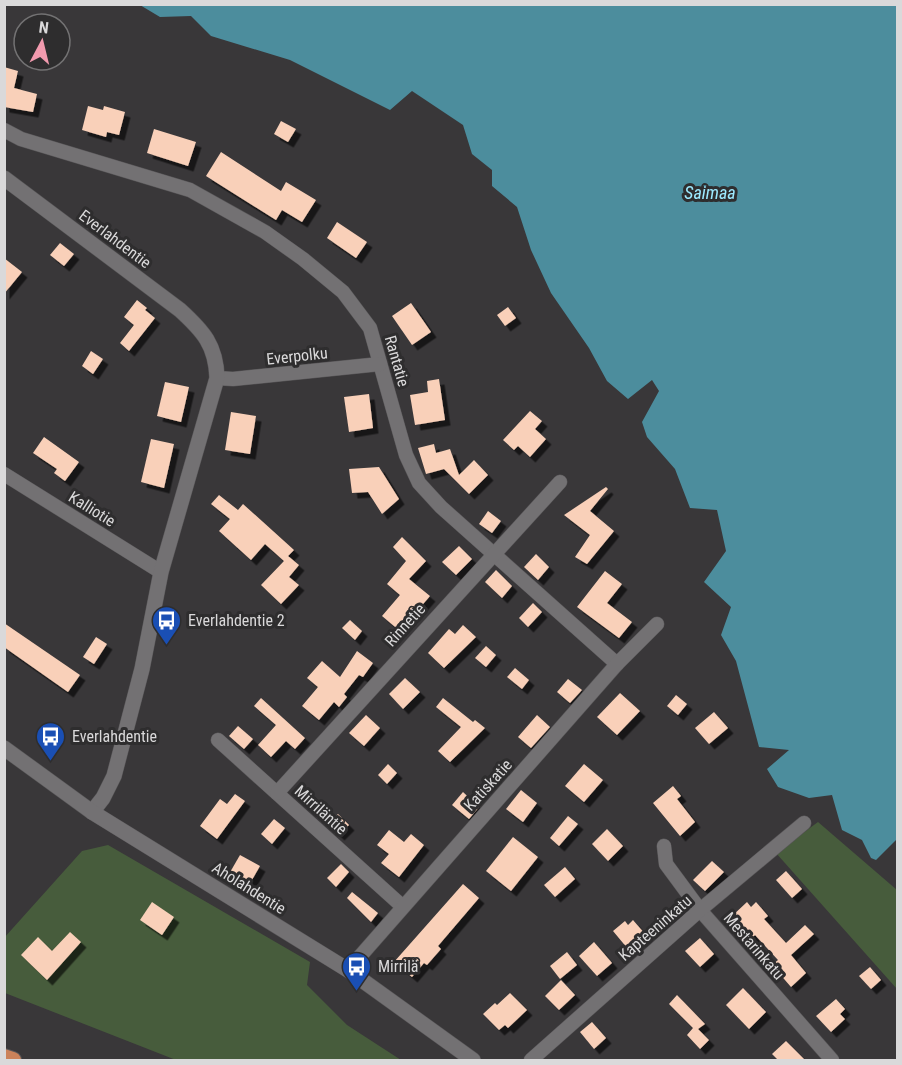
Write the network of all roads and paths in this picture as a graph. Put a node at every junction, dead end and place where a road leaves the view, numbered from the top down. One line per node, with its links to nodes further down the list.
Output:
1 (4, 130): 3 (street, Rantatie)
2 (4, 178): 4 (street, Everlahdentie)
3 (380, 363): 4 (street, Everpolku); 7 (street, Rantatie)
4 (217, 378): 8 (street, Everlahdentie)
5 (4, 474): 8 (street, Kalliotie)
6 (560, 482): 7 (street, Rinnetie)
7 (493, 553): 10 (street, Rantatie); 13 (street, Rinnetie)
8 (161, 572): 14 (street, Everlahdentie)
9 (657, 624): 10 (street, Katiskatie)
10 (617, 664): 17 (street, Katiskatie)
11 (218, 740): 13 (street, Mirriläntie)
12 (4, 748): 14 (street, Aholahdentie)
13 (277, 792): 17 (street, Mirriläntie)
14 (92, 812): 19 (street, Aholahdentie)
15 (804, 824): 18 (street, Kapteeninkatu)
16 (663, 846): 18 (street, Mestarinkatu)
17 (402, 906): 19 (street, Katiskatie)
18 (700, 910): 23 (street, Kapteeninkatu); 24 (street, Mestarinkatu)
19 (348, 970): 22 (street, Aholahdentie)
20 (4, 1057): 21 (highway)
21 (13, 1060)
22 (473, 1060)
23 (531, 1060)
24 (832, 1060)

